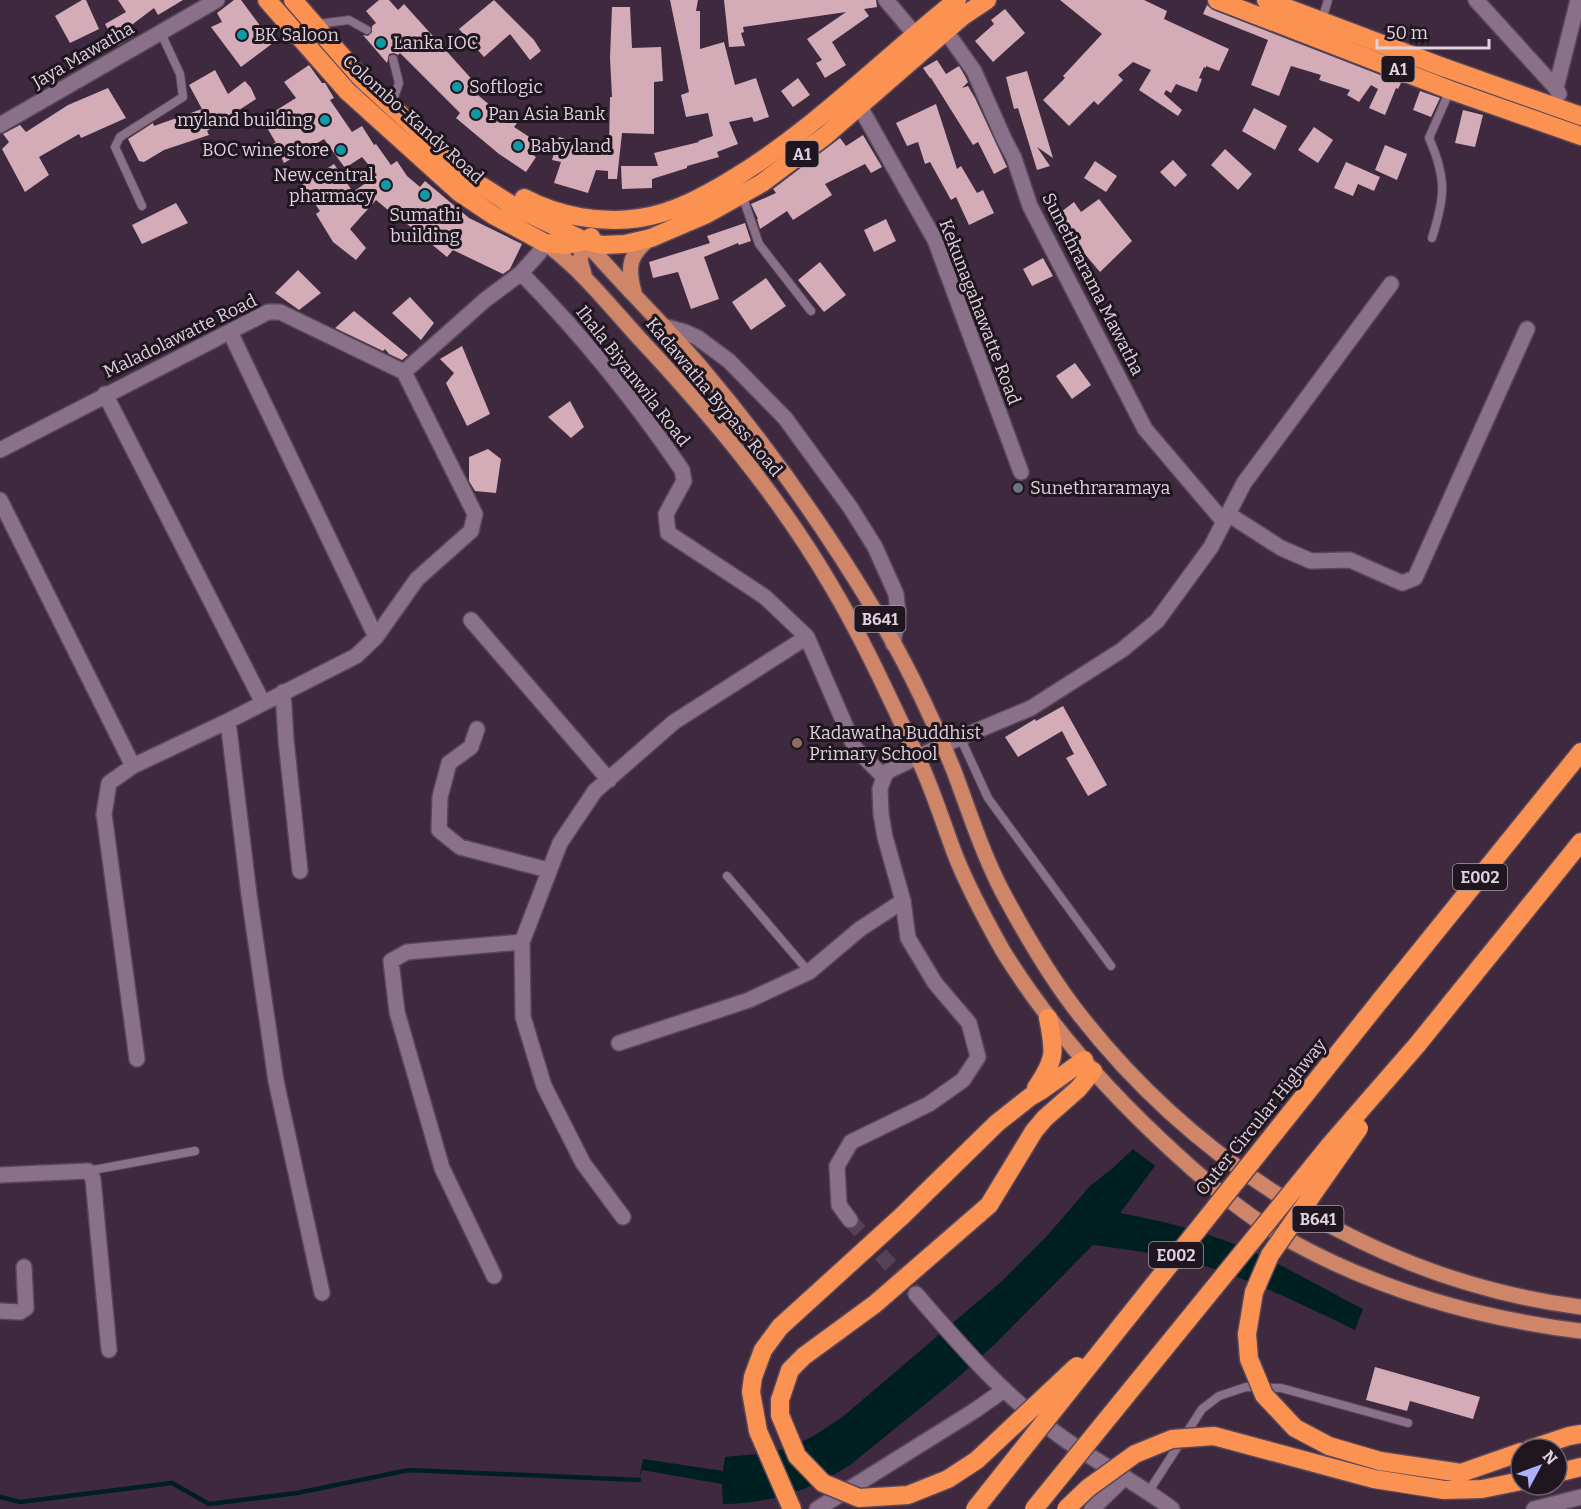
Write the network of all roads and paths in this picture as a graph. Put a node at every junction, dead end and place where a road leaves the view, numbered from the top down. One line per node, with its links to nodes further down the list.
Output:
1 (217, 0): 16 (street, Jaya Mawatha)
2 (267, 0): 34 (highway, Colombo-Kandy Road / A1)
3 (293, 0): 12 (highway, Colombo-Kandy Road / A1)
4 (886, 0): 17 (street)
5 (957, 0): 13 (highway, Colombo-Kandy Road / A1)
6 (987, 0): 13 (highway, Colombo-Kandy Road / A1)
7 (1217, 0): 15 (highway, A1)
8 (1266, 0): 15 (highway, A1)
9 (1328, 0): 15 (lane)
10 (1476, 0): 19 (street)
11 (1578, 0): 19 (street)
12 (312, 24): 14 (lane); 21 (highway, Colombo-Kandy Road / A1)
13 (941, 24): 17 (highway, Colombo-Kandy Road / A1); 48 (street, Sunethrarama Mawatha)
14 (367, 30)
15 (1319, 31): 20 (highway, A1); 23 (highway, A1)
16 (161, 33): 25 (street, Jaya Mawatha); 29 (lane)
17 (921, 41): 22 (highway, Colombo-Kandy Road / A1); 30 (highway, Colombo-Kandy Road / A1)
18 (393, 59): 21 (lane)
19 (1556, 88): 23 (street)
20 (1450, 90): 26 (highway, A1); 32 (lane)
21 (390, 107): 27 (highway, Colombo-Kandy Road / A1)
22 (860, 107): 28 (highway, Colombo-Kandy Road / A1); 46 (street, Kekunagahawatte Road)
23 (1560, 109): 24 (highway, A1)
24 (1581, 116)
25 (0, 124)
26 (1581, 136)
27 (444, 154): 30 (highway, A1); 33 (highway, Colombo-Kandy Road / A1)
28 (742, 195): 31 (highway, Colombo-Kandy Road / A1); 39 (lane)
29 (142, 206)
30 (618, 219): 33 (highway)
31 (651, 238): 33 (highway, Colombo-Kandy Road / A1); 38 (main road)
32 (1432, 238)
33 (585, 241): 34 (highway, Colombo-Kandy Road / A1); 36 (main road); 38 (main road, Kadawatha Bypass Road / B641)
34 (545, 243): 35 (street); 36 (main road, Kadawatha Bypass Road / B641)
35 (521, 273): 43 (street); 51 (street, Ihala Biyanwila Road)
36 (586, 281): 60 (main road, Kadawatha Bypass Road / B641)
37 (1391, 285): 48 (street)
38 (634, 293): 40 (main road, Kadawatha Bypass Road / B641)
39 (811, 311)
40 (663, 326): 52 (main road, Kadawatha Bypass Road / B641); 52 (street)
41 (1527, 329): 48 (street, Sunethrarama Mawatha)
42 (230, 332): 43 (street, Maladolawatte Road); 44 (street, Maladolawatte Road); 50 (street)
43 (404, 372): 50 (street)
44 (105, 394): 45 (street, Maladolawatte Road); 54 (street)
45 (0, 450)
46 (1021, 472)
47 (0, 500): 61 (street)
48 (1226, 518): 57 (street)
49 (471, 620): 63 (street)
50 (376, 637): 53 (street)
51 (807, 637): 62 (street, Ihala Biyanwila Road); 63 (street)
52 (893, 644): 58 (main road, Kadawatha Bypass Road / B641)
53 (283, 692): 54 (street); 66 (street)
54 (263, 703): 55 (street)
55 (228, 722): 61 (street); 86 (street)
56 (477, 729): 65 (street)
57 (960, 737): 58 (street); 70 (lane)
58 (943, 745): 60 (street); 75 (main road, Kadawatha Bypass Road / B641)
59 (1581, 752): 90 (highway, Outer Circular Highway / E002, bridge)
60 (917, 756): 62 (street); 72 (main road, Kadawatha Bypass Road / B641)
61 (133, 766): 76 (street)
62 (884, 777): 68 (street)
63 (609, 780): 65 (street)
64 (1581, 842): 74 (highway, E002)
65 (548, 870): 69 (street)
66 (300, 872)
67 (727, 876): 71 (lane)
68 (903, 901): 71 (street); 83 (street)
69 (522, 942): 82 (street); 85 (street)
70 (1111, 966)
71 (809, 972): 73 (street)
72 (1048, 1018): 77 (main road, Kadawatha Bypass Road / B641); 78 (highway)
73 (619, 1043)
74 (1417, 1045): 98 (highway, bridge); 106 (highway, E002, bridge)
75 (1108, 1049): 77 (main road); 88 (main road, Kadawatha Bypass Road / B641)
76 (137, 1059)
77 (1088, 1065): 78 (highway); 90 (highway, bridge); 91 (main road, Kadawatha Bypass Road / B641)
78 (1030, 1097): 103 (highway)
79 (195, 1151): 80 (lane)
80 (88, 1171): 81 (street); 92 (street)
81 (0, 1175)
82 (623, 1216)
83 (850, 1220)
84 (24, 1267): 89 (street)
85 (494, 1276)
86 (322, 1293)
87 (916, 1294): 93 (street)
88 (1581, 1307)
89 (0, 1311)
90 (1123, 1322): 105 (highway, Outer Circular Highway / E002, bridge)
91 (1581, 1331)
92 (109, 1350)
93 (1004, 1390): 99 (street); 104 (street)
94 (1408, 1423): 101 (lane)
95 (1581, 1434): 96 (highway)
96 (1566, 1437)
97 (1509, 1456): 98 (highway)
98 (1377, 1470): 100 (highway); 107 (highway, bridge)
99 (1125, 1477): 101 (street); 108 (street)
100 (1509, 1483)
101 (1149, 1491): 109 (street)
102 (1581, 1497): 110 (street)
103 (792, 1509)
104 (817, 1509)
105 (975, 1509)
106 (1034, 1509)
107 (1066, 1509)
108 (1092, 1509)
109 (1172, 1509)
110 (1534, 1509)

